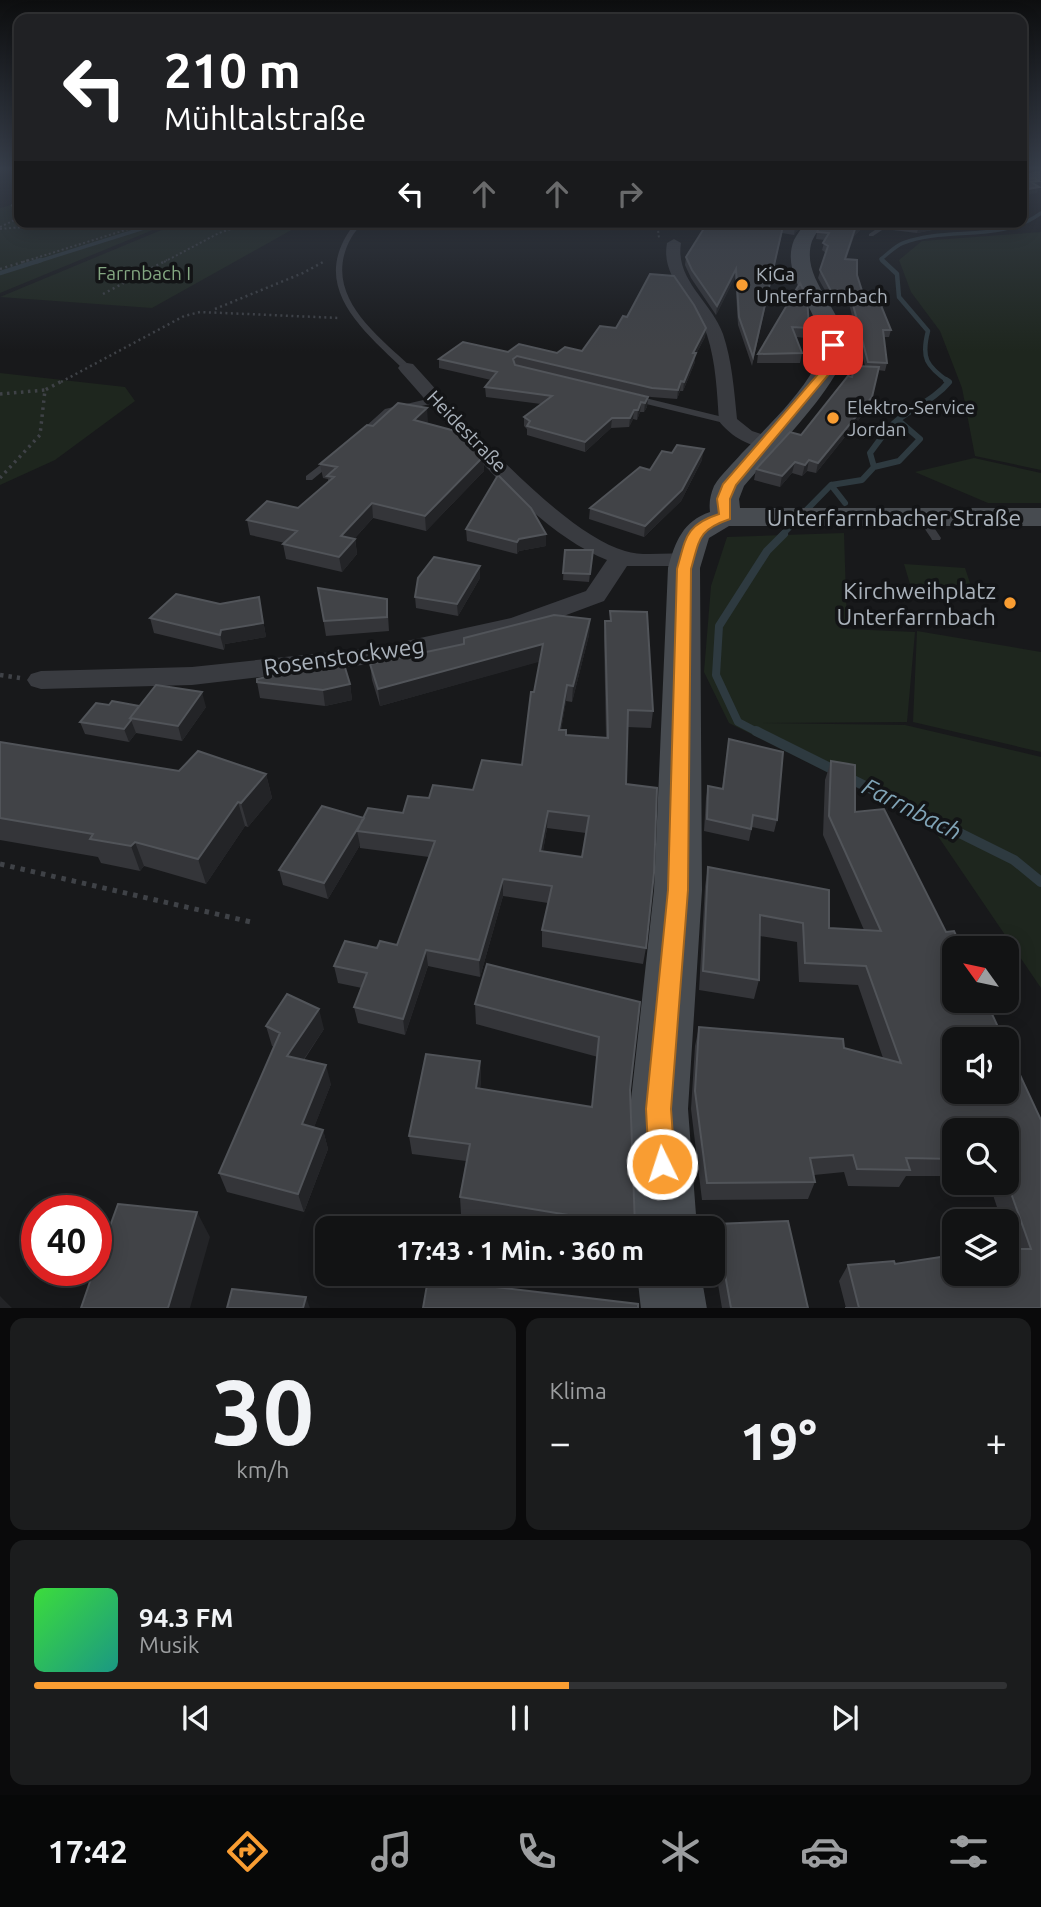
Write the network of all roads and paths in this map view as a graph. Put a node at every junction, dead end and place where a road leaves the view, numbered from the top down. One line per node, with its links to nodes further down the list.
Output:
1 (132, 228): 9 (path)
2 (234, 228): 10 (path)
3 (353, 228): 8 (lane)
4 (812, 228): 19 (street)
5 (882, 228): 6 (lane)
6 (871, 235)
7 (674, 243): 18 (street)
8 (340, 252): 11 (path); 12 (lane, Heidestraße)
9 (0, 269)
10 (103, 294)
11 (211, 311): 12 (path); 14 (path)
12 (355, 315): 13 (lane, Heidestraße)
13 (407, 368): 17 (street, Heidestraße)
14 (44, 390): 15 (path); 22 (path)
15 (0, 394)
16 (624, 396): 18 (lane)
17 (436, 400): 20 (lane); 27 (street, Heidestraße)
18 (728, 421): 19 (street)
19 (766, 442): 24 (street)
20 (348, 445)
21 (339, 453): 23 (lane)
22 (0, 478)
23 (309, 478)
24 (726, 517): 25 (street, Unterfarrnbacher Straße); 28 (street, Unterfarrnbacher Straße)
25 (779, 517): 26 (street, Unterfarrnbacher Straße)
26 (1041, 517)
27 (620, 558): 28 (street, Heidestraße); 29 (street, Rosenstockweg)
28 (686, 561): 32 (street, Unterfarrnbacher Straße)
29 (41, 680)
30 (0, 864): 31 (path)
31 (251, 922)
32 (665, 1216)
33 (671, 1286): 34 (street)
34 (674, 1308)

